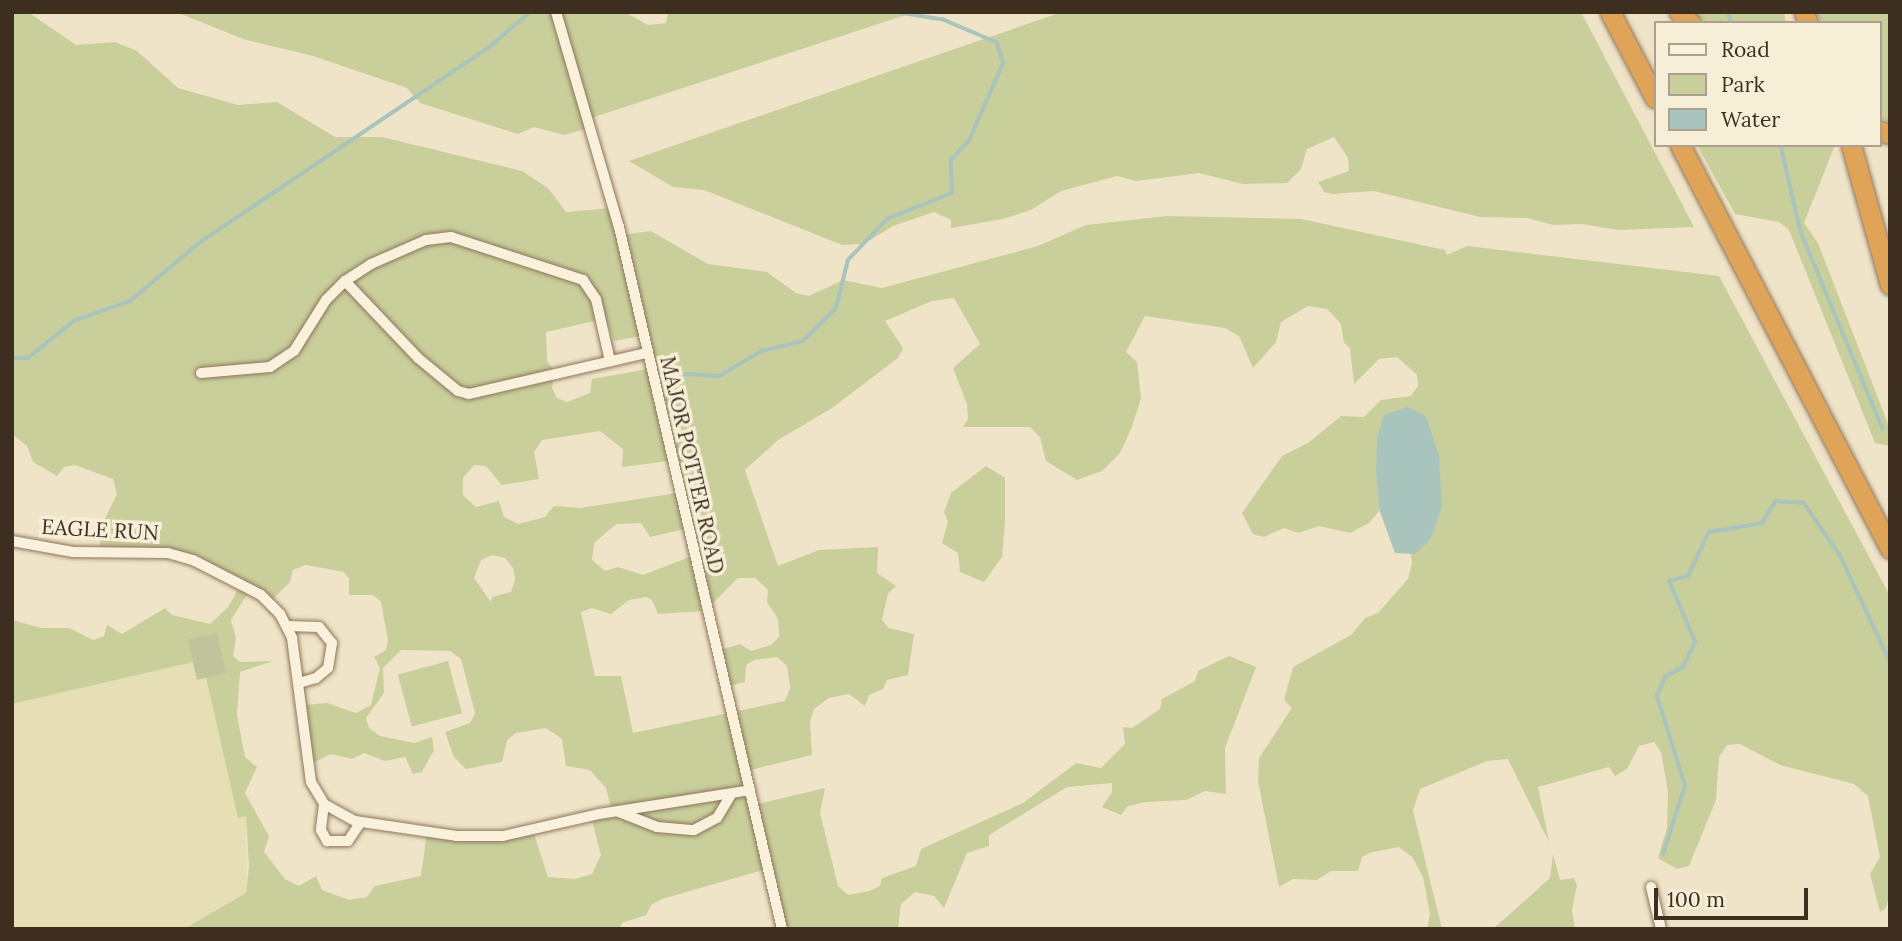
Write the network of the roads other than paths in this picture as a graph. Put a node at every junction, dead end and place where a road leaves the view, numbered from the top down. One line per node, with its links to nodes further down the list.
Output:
1 (556, 12): 8 (street, MAJOR POTTER ROAD)
2 (1611, 12): 3 (highway)
3 (1654, 96)
4 (1681, 147): 12 (highway)
5 (1853, 152): 7 (highway)
6 (345, 281): 9 (street); 9 (street); 10 (street)
7 (1890, 285)
8 (647, 354): 9 (street); 15 (street, MAJOR POTTER ROAD)
9 (610, 360)
10 (201, 373)
11 (12, 541): 13 (street, EAGLE RUN)
12 (1890, 549)
13 (288, 626): 14 (street, EAGLE RUN); 14 (street)
14 (299, 682): 17 (street, EAGLE RUN)
15 (750, 790): 16 (street); 21 (street, MAJOR POTTER ROAD)
16 (730, 796): 18 (street); 18 (street)
17 (324, 804): 19 (street); 19 (street, EAGLE RUN)
18 (616, 811): 19 (street)
19 (361, 822)
20 (1651, 887): 22 (street)
21 (782, 929)
22 (1661, 929)

